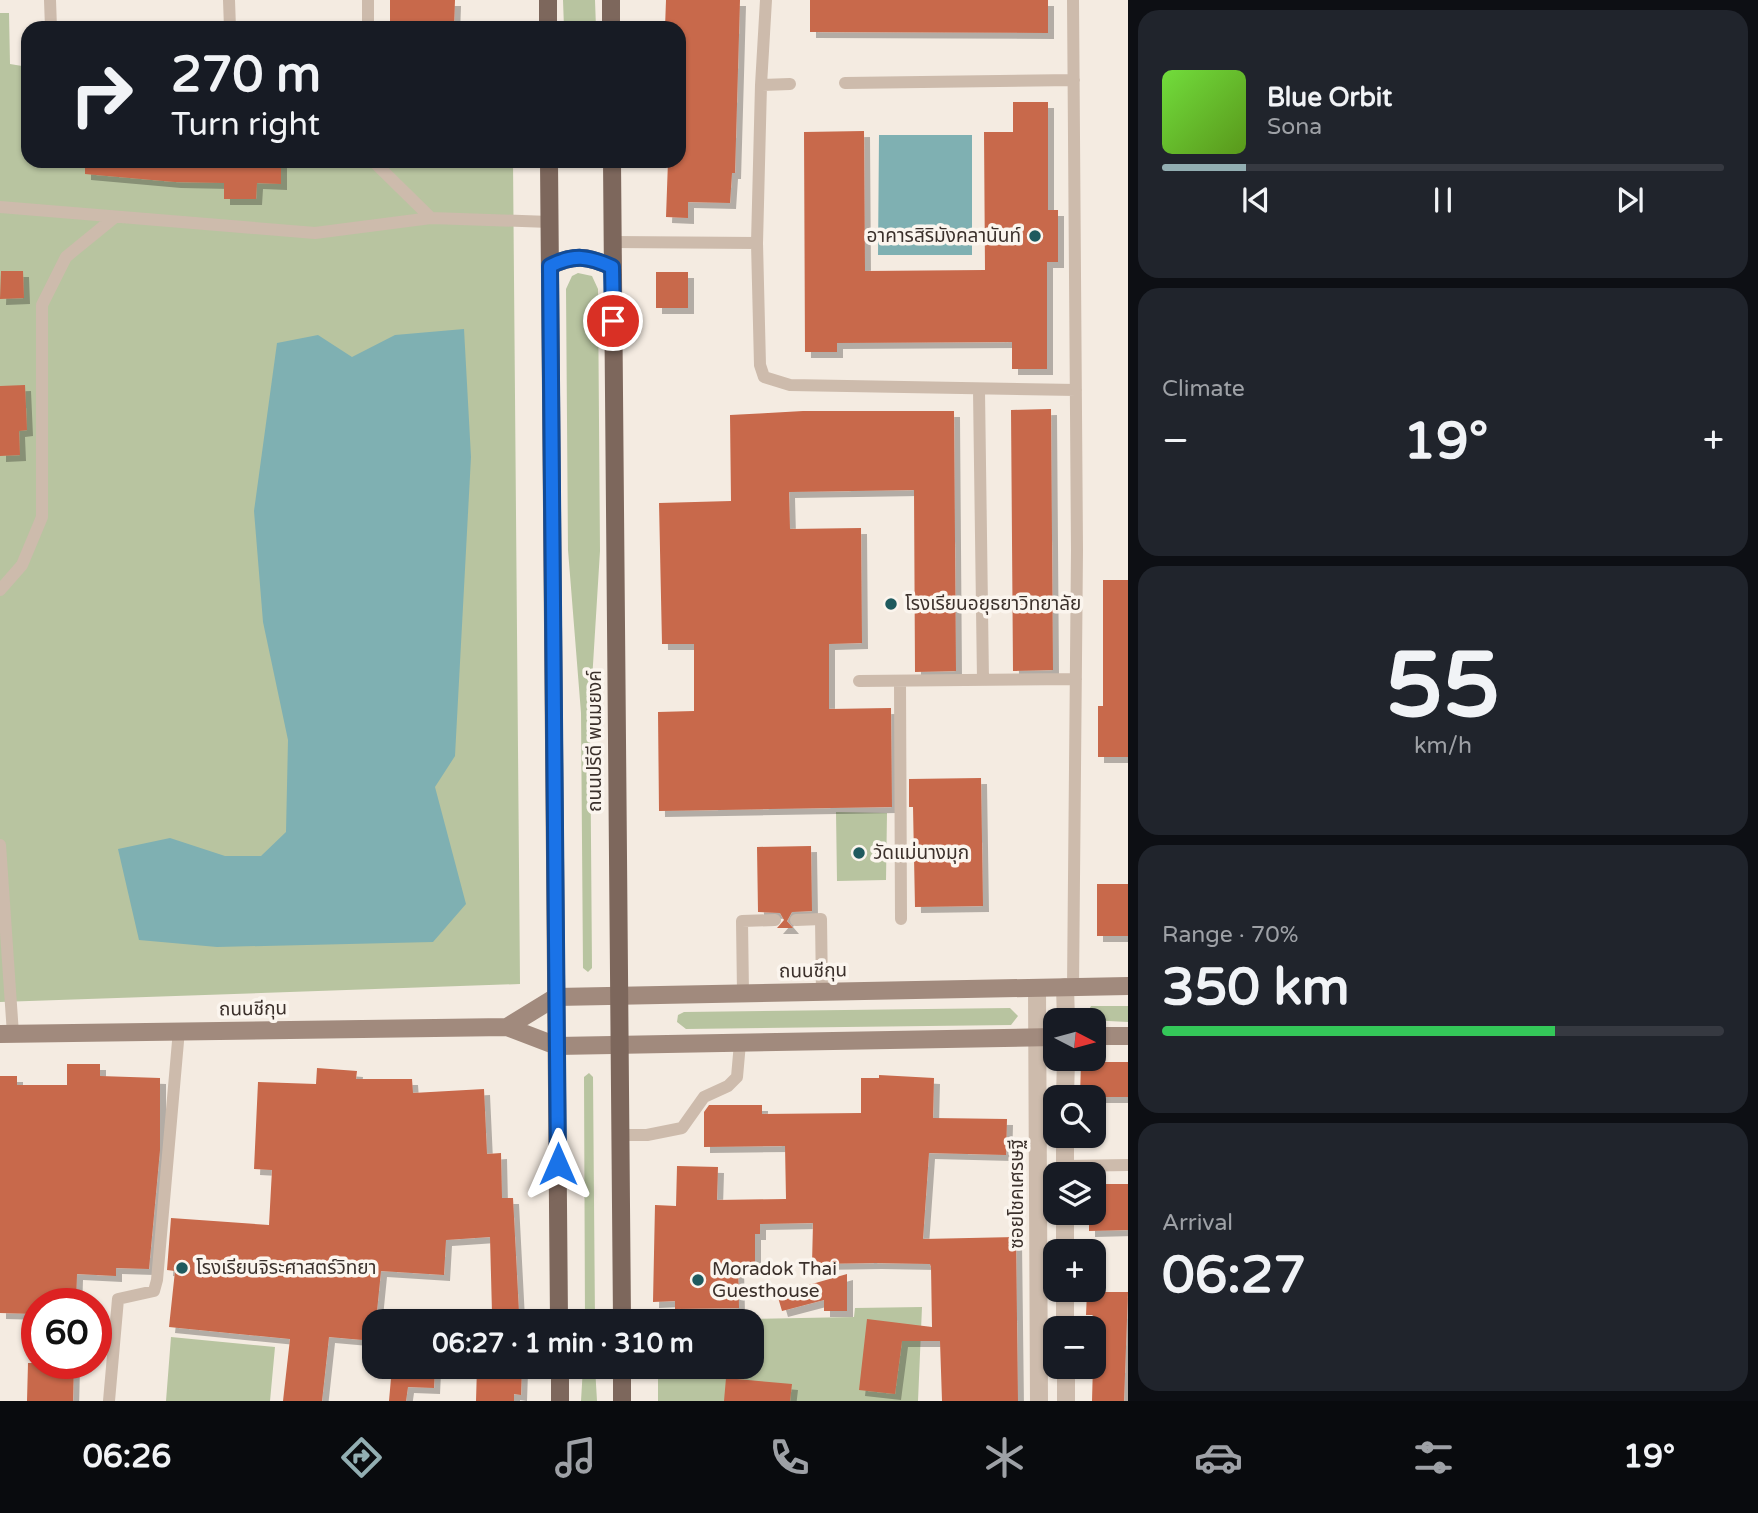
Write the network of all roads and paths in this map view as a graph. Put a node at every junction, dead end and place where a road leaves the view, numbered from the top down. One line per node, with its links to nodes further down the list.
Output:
1 (50, 0): 8 (lane)
2 (229, 0): 9 (lane)
3 (368, 0): 10 (lane)
4 (548, 0): 11 (main road)
5 (611, 0): 12 (main road)
6 (766, 0): 16 (lane)
7 (1073, 0): 13 (lane)
8 (51, 21)
9 (230, 21)
10 (368, 21)
11 (548, 21)
12 (611, 21)
13 (1074, 80): 14 (lane); 28 (lane)
14 (845, 83)
15 (790, 84): 16 (lane)
16 (761, 85): 25 (lane)
17 (380, 168): 22 (lane)
18 (549, 168): 23 (main road)
19 (612, 168): 24 (main road, ถนนปรีดี พนมยงค์)
20 (0, 207): 21 (lane)
21 (115, 217): 22 (lane); 30 (lane)
22 (432, 218): 23 (lane)
23 (550, 222): 26 (main road)
24 (612, 242): 25 (lane); 27 (main road, ถนนปรีดี พนมยงค์)
25 (757, 243): 29 (lane)
26 (550, 266): 27 (main road); 45 (main road)
27 (612, 267): 44 (main road, ถนนปรีดี พนมยงค์)
28 (1076, 390): 29 (lane); 31 (lane)
29 (979, 391): 32 (lane)
30 (0, 590)
31 (1076, 679): 32 (lane); 40 (lane)
32 (983, 680): 34 (lane)
33 (859, 681): 34 (lane)
34 (900, 681): 36 (lane)
35 (0, 845): 50 (lane)
36 (901, 919)
37 (775, 920): 43 (lane)
38 (796, 920): 42 (lane)
39 (1128, 986): 40 (main road, ถนนชีกุน)
40 (1069, 987): 41 (main road, ถนนชีกุน); 46 (street)
41 (1037, 988): 42 (main road, ถนนชีกุน); 47 (street, ซอยโชคเศรษฐี)
42 (822, 992): 43 (main road, ถนนชีกุน)
43 (743, 993): 44 (main road, ถนนชีกุน)
44 (618, 995): 45 (main road, ถนนชีกุน); 55 (main road, ถนนปรีดี พนมยงค์)
45 (556, 997): 48 (main road, ถนนชีกุน); 56 (main road)
46 (1067, 1008)
47 (1043, 1017)
48 (507, 1027): 49 (main road, ถนนชีกุน); 56 (main road, ถนนชีกุน)
49 (179, 1031): 50 (main road, ถนนชีกุน); 66 (lane)
50 (6, 1034)
51 (1106, 1036): 52 (main road)
52 (1128, 1036)
53 (1043, 1037): 54 (main road, ถนนชีกุน)
54 (740, 1043): 55 (main road, ถนนชีกุน); 58 (lane)
55 (620, 1045): 56 (main road, ถนนชีกุน); 58 (main road, ถนนปรีดี พนมยงค์)
56 (557, 1046): 61 (main road)
57 (1046, 1071): 69 (street, ซอยโชคเศรษฐี)
58 (621, 1135): 62 (main road, ถนนปรีดี พนมยงค์)
59 (1128, 1165): 60 (lane)
60 (1106, 1167)
61 (559, 1309)
62 (622, 1309)
63 (560, 1379): 67 (main road)
64 (622, 1379): 68 (main road)
65 (1066, 1379): 70 (street)
66 (109, 1401)
67 (560, 1401)
68 (622, 1401)
69 (1039, 1401)
70 (1066, 1401)

